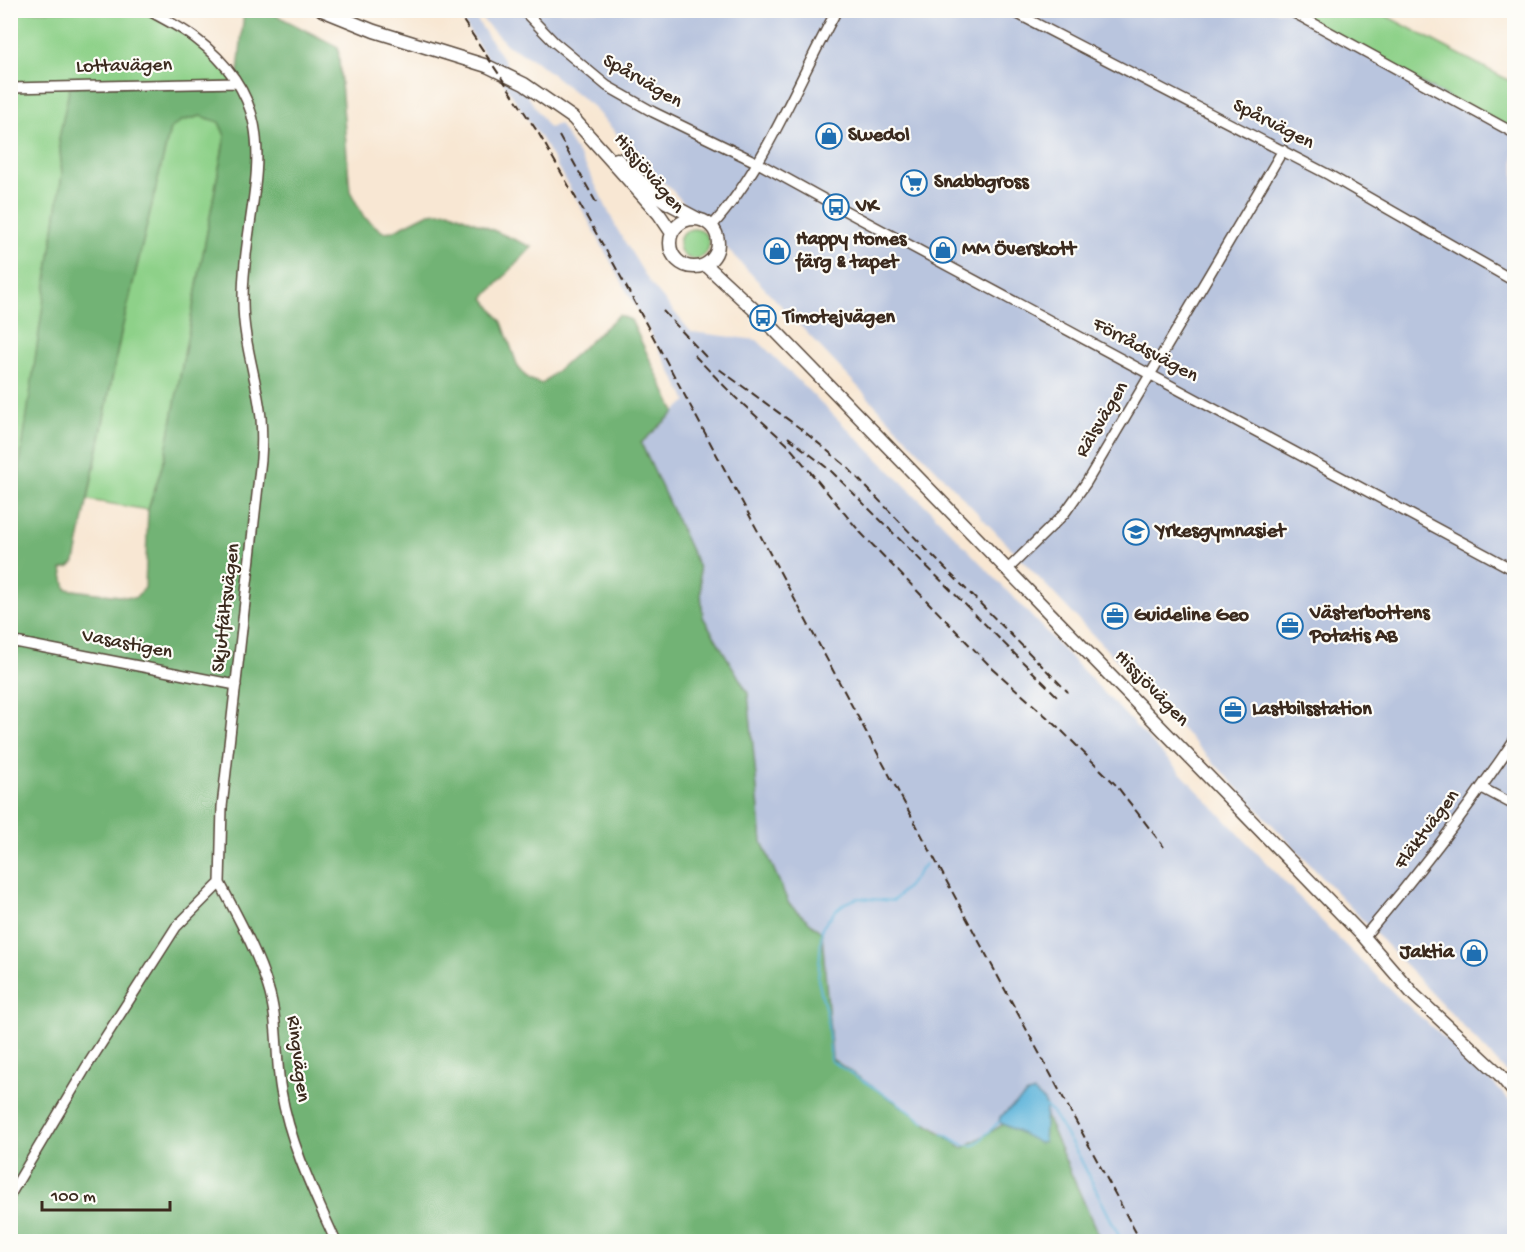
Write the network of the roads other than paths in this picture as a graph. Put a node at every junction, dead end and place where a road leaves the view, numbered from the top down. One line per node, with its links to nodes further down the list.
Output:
1 (148, 10): 7 (street, Skjutfältsvägen)
2 (322, 10): 10 (main road, Hissjövägen)
3 (524, 10): 12 (street, Spårvägen)
4 (837, 10): 12 (street)
5 (1010, 10): 11 (street, Spårvägen)
6 (1289, 10): 9 (street)
7 (237, 82): 8 (street, Lottavägen); 22 (street, Skjutfältsvägen)
8 (10, 88)
9 (1515, 133)
10 (595, 141): 13 (main road, Hissjövägen); 15 (main road, Hissjövägen)
11 (1283, 150): 17 (street, Spårvägen); 18 (street, Rälsvägen)
12 (758, 163): 14 (street); 18 (street, Förrådsvägen)
13 (698, 219): 14 (main road); 15 (main road)
14 (712, 226): 16 (main road)
15 (672, 233): 16 (main road)
16 (706, 264): 19 (main road, Hissjövägen)
17 (1515, 281)
18 (1151, 375): 19 (street, Rälsvägen); 20 (street, Förrådsvägen)
19 (1008, 569): 27 (main road, Hissjövägen)
20 (1515, 570)
21 (10, 641): 22 (street, Vasastigen)
22 (236, 685): 26 (street, Skjutfältsvägen)
23 (1515, 740): 24 (street, Fläktvägen)
24 (1482, 788): 25 (street); 27 (street, Fläktvägen)
25 (1515, 805)
26 (220, 882): 29 (street); 30 (street, Ringvägen)
27 (1364, 938): 28 (main road, Hissjövägen)
28 (1515, 1092)
29 (10, 1195)
30 (336, 1242)

